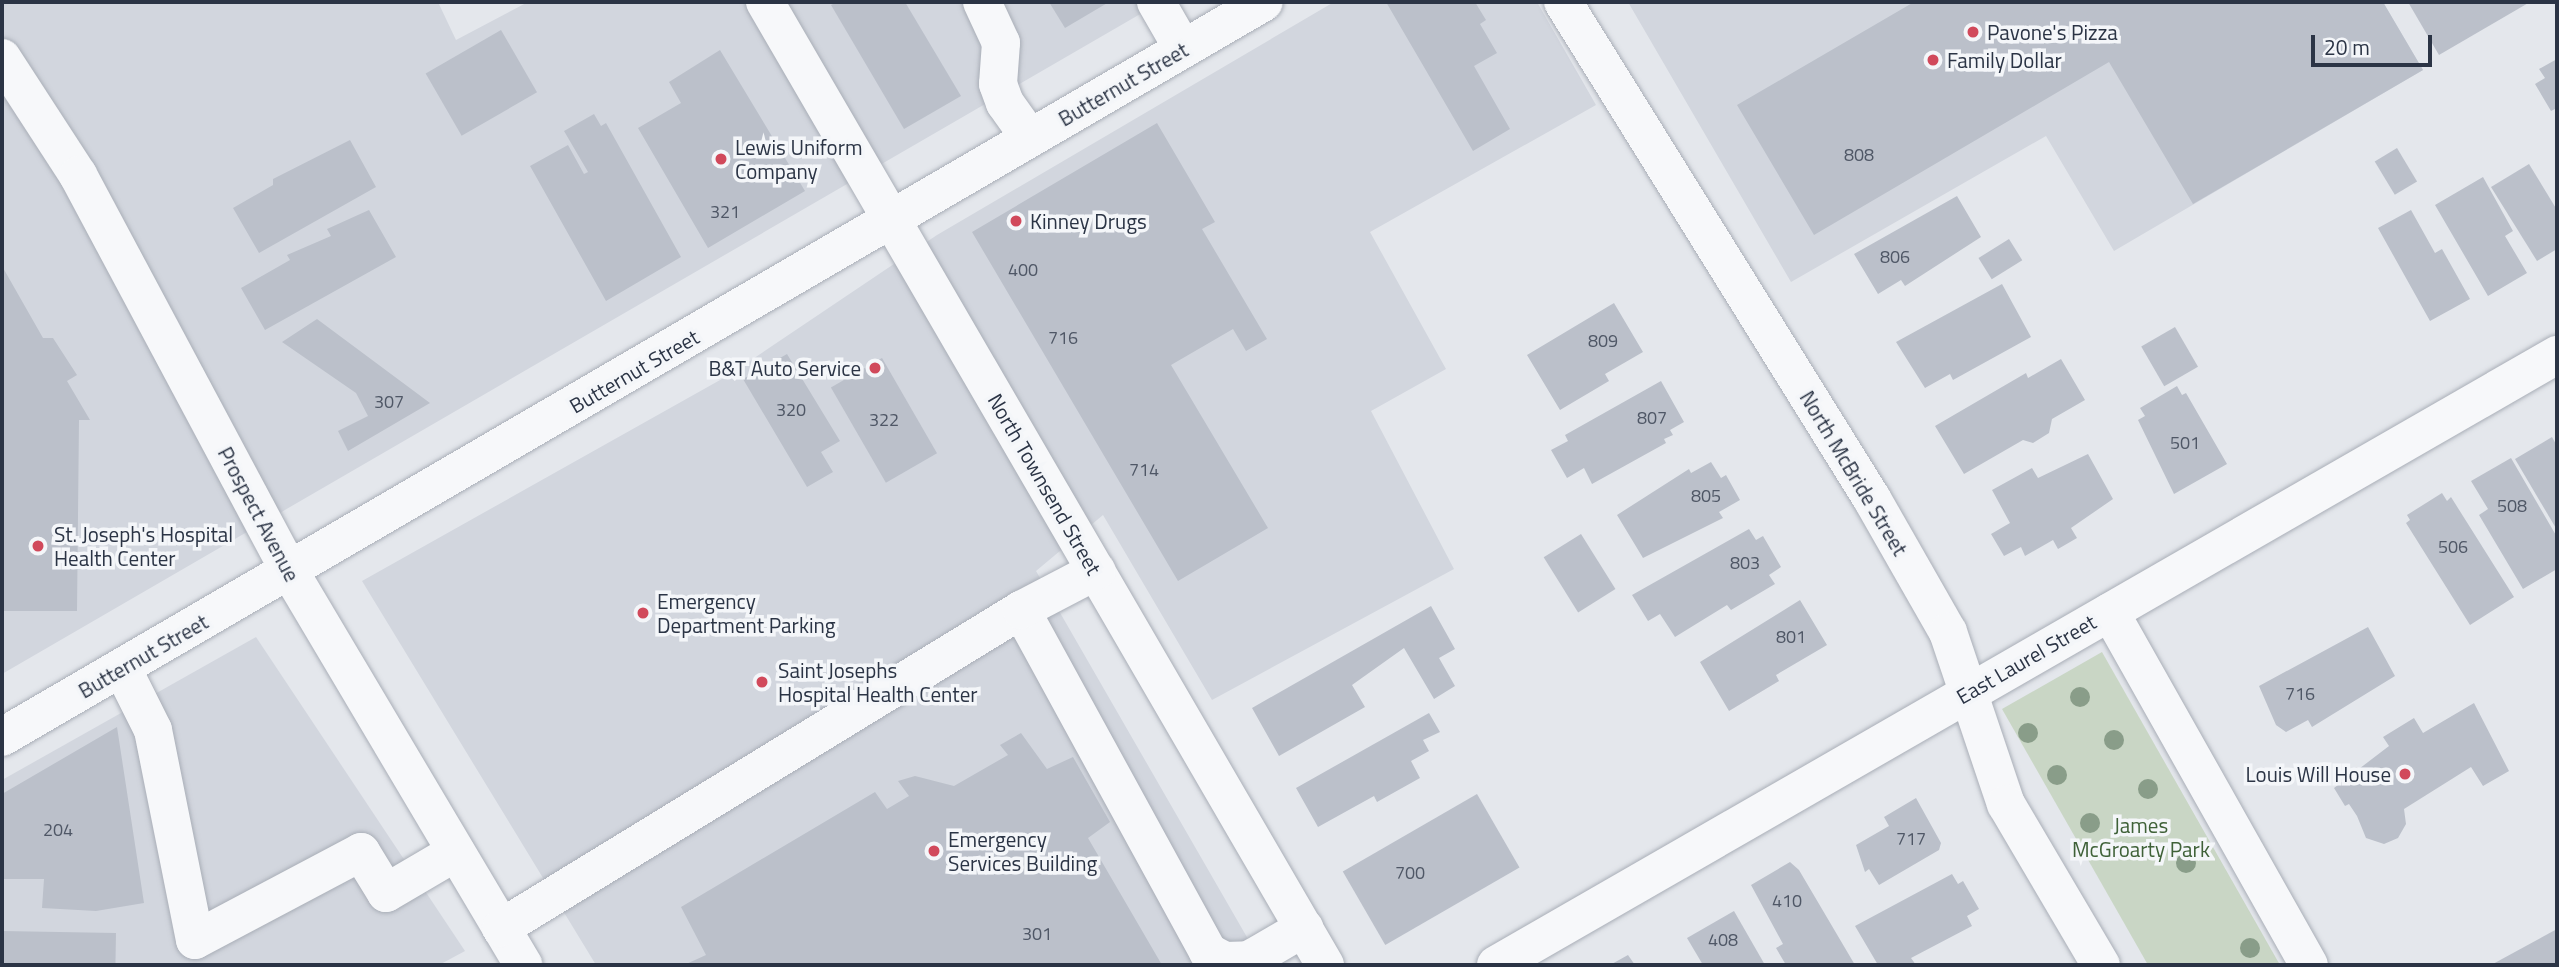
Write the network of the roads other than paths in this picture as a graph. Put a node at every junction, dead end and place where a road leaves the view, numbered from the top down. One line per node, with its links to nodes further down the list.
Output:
1 (765, 2): 9 (street, North Townsend Street)
2 (982, 2): 8 (street)
3 (1156, 2): 6 (street)
4 (1264, 2): 6 (street, Butternut Street)
5 (1563, 2): 16 (street, North McBride Street)
6 (1183, 49): 8 (street, Butternut Street)
7 (2, 58): 12 (street, Prospect Avenue)
8 (1030, 138): 9 (street, Butternut Street)
9 (891, 220): 11 (street, North Townsend Street); 12 (street, Butternut Street)
10 (2557, 355): 14 (street, East Laurel Street)
11 (1096, 571): 13 (street); 20 (street, North Townsend Street)
12 (290, 572): 15 (street, Butternut Street); 18 (street, Prospect Avenue)
13 (1021, 610): 19 (street); 20 (street)
14 (2110, 612): 16 (street, East Laurel Street); 25 (street)
15 (122, 668): 17 (street, Butternut Street); 18 (street)
16 (1969, 692): 23 (street, East Laurel Street); 24 (street, North McBride Street)
17 (2, 737)
18 (456, 852): 19 (street, Prospect Avenue)
19 (501, 928): 21 (street, Prospect Avenue)
20 (1304, 928): 22 (street, North Townsend Street)
21 (523, 965)
22 (1325, 965)
23 (1496, 965)
24 (2101, 965)
25 (2309, 965)

